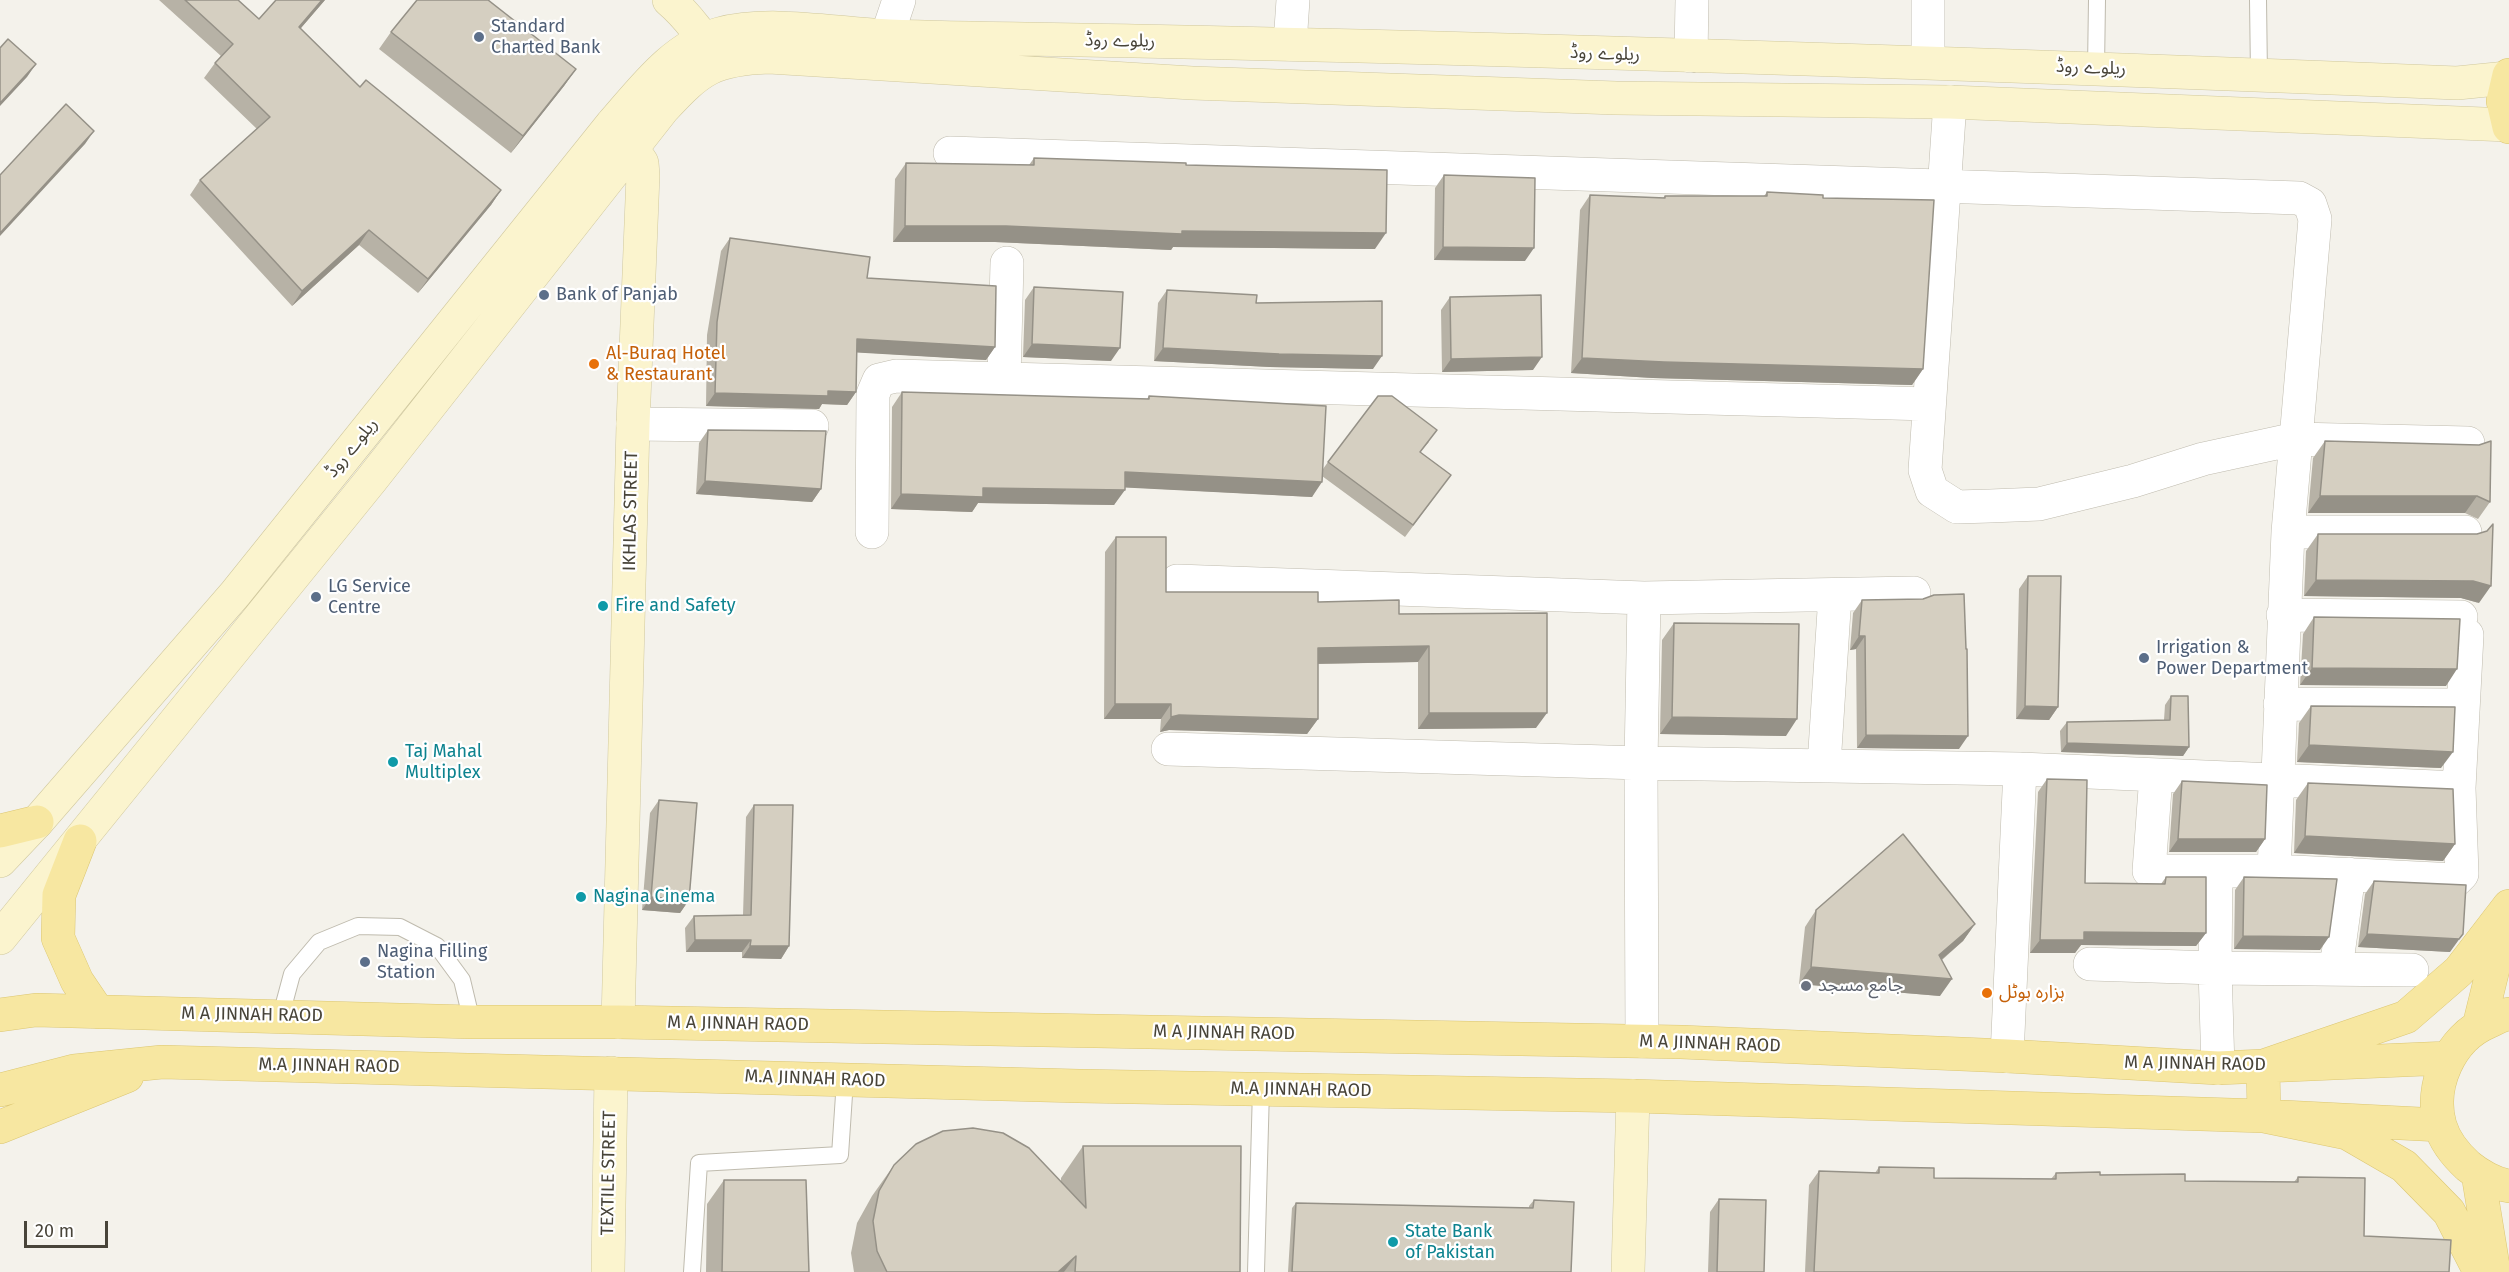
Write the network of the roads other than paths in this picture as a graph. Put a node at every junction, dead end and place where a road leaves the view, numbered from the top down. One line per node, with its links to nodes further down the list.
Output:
1 (669, 0): 10 (main road)
2 (899, 0): 8 (street)
3 (1293, 0): 9 (street)
4 (1692, 0): 11 (street)
5 (1928, 0): 12 (street)
6 (2097, 0): 13 (lane)
7 (2258, 0): 14 (lane)
8 (887, 36): 9 (main road, ریلوے روڈ); 10 (main road, ریلوے روڈ)
9 (1290, 44): 11 (main road, ریلوے روڈ)
10 (712, 52): 16 (main road, ریلوے روڈ); 18 (main road, ریلوے روڈ); 45 (main road, ریلوے روڈ)
11 (1691, 56): 12 (main road, ریلوے روڈ)
12 (1928, 62): 13 (main road, ریلوے روڈ)
13 (2096, 68): 14 (main road, ریلوے روڈ)
14 (2259, 75): 15 (main road, ریلوے روڈ)
15 (2508, 76): 17 (main road)
16 (1950, 102): 17 (main road, ریلوے روڈ); 20 (street)
17 (2508, 126)
18 (632, 148): 24 (main road, IKHLAS STREET); 47 (main road, ریلوے روڈ)
19 (950, 153): 20 (street)
20 (1943, 184): 23 (street); 26 (street)
21 (1006, 263): 22 (street)
22 (1004, 379): 23 (street); 28 (street)
23 (1929, 404): 26 (street)
24 (633, 424): 25 (street); 64 (main road, IKHLAS STREET)
25 (812, 426)
26 (2295, 439): 27 (street); 29 (street)
27 (2468, 443)
28 (872, 532)
29 (2288, 532): 30 (street); 35 (street)
30 (2465, 532)
31 (1177, 581): 34 (street)
32 (1914, 593): 33 (street)
33 (1835, 595): 34 (street); 40 (street)
34 (1644, 598): 39 (street)
35 (2283, 615): 36 (street); 44 (street)
36 (2280, 704): 37 (street); 43 (street)
37 (2448, 705)
38 (1168, 749): 39 (street)
39 (1641, 763): 40 (street); 66 (street)
40 (1824, 765): 41 (street)
41 (2020, 769): 42 (street); 67 (street)
42 (2156, 775): 43 (street); 50 (street)
43 (2276, 781): 44 (street); 49 (street)
44 (2459, 788): 51 (street)
45 (37, 822): 46 (main road); 48 (main road, ریلوے روڈ)
46 (0, 831)
47 (80, 841): 54 (main road, ریلوے روڈ); 59 (main road)
48 (0, 861)
49 (2274, 870): 50 (street); 51 (street)
50 (2216, 871): 56 (street)
51 (2349, 873): 57 (street)
52 (2509, 892): 53 (main road)
53 (2509, 906): 65 (main road); 70 (main road)
54 (0, 938)
55 (2090, 964): 56 (street)
56 (2216, 968): 57 (street); 71 (street)
57 (2336, 969): 58 (street)
58 (2412, 970)
59 (98, 1012): 61 (main road, M A JINNAH RAOD); 62 (main road, M A JINNAH RAOD)
60 (2509, 1014): 65 (main road)
61 (0, 1015)
62 (281, 1015): 63 (main road, M A JINNAH RAOD); 63 (lane)
63 (472, 1022): 64 (main road, M A JINNAH RAOD)
64 (618, 1022): 66 (main road, M A JINNAH RAOD)
65 (2479, 1026): 68 (main road)
66 (1642, 1041): 67 (main road, M A JINNAH RAOD)
67 (2007, 1056): 71 (main road, M A JINNAH RAOD)
68 (2448, 1058): 70 (main road, M A JINNAH RAOD); 78 (main road)
69 (162, 1062): 72 (main road, M.A JINNAH RAOD); 75 (main road, M.A JINNAH RAOD); 79 (main road)
70 (2263, 1066): 71 (main road, M A JINNAH RAOD); 77 (main road)
71 (2218, 1068)
72 (611, 1073): 73 (main road, M.A JINNAH RAOD); 82 (main road, TEXTILE STREET)
73 (845, 1080): 74 (main road, M.A JINNAH RAOD); 83 (lane)
74 (1261, 1089): 76 (main road, M.A JINNAH RAOD); 84 (lane)
75 (0, 1090)
76 (1633, 1096): 77 (main road); 85 (main road)
77 (2264, 1116): 78 (main road); 86 (main road)
78 (2440, 1125): 80 (main road)
79 (0, 1127)
80 (2478, 1174): 81 (main road); 87 (main road)
81 (2509, 1186)
82 (608, 1272)
83 (692, 1272)
84 (1256, 1272)
85 (1628, 1272)
86 (2480, 1272)
87 (2494, 1272)

